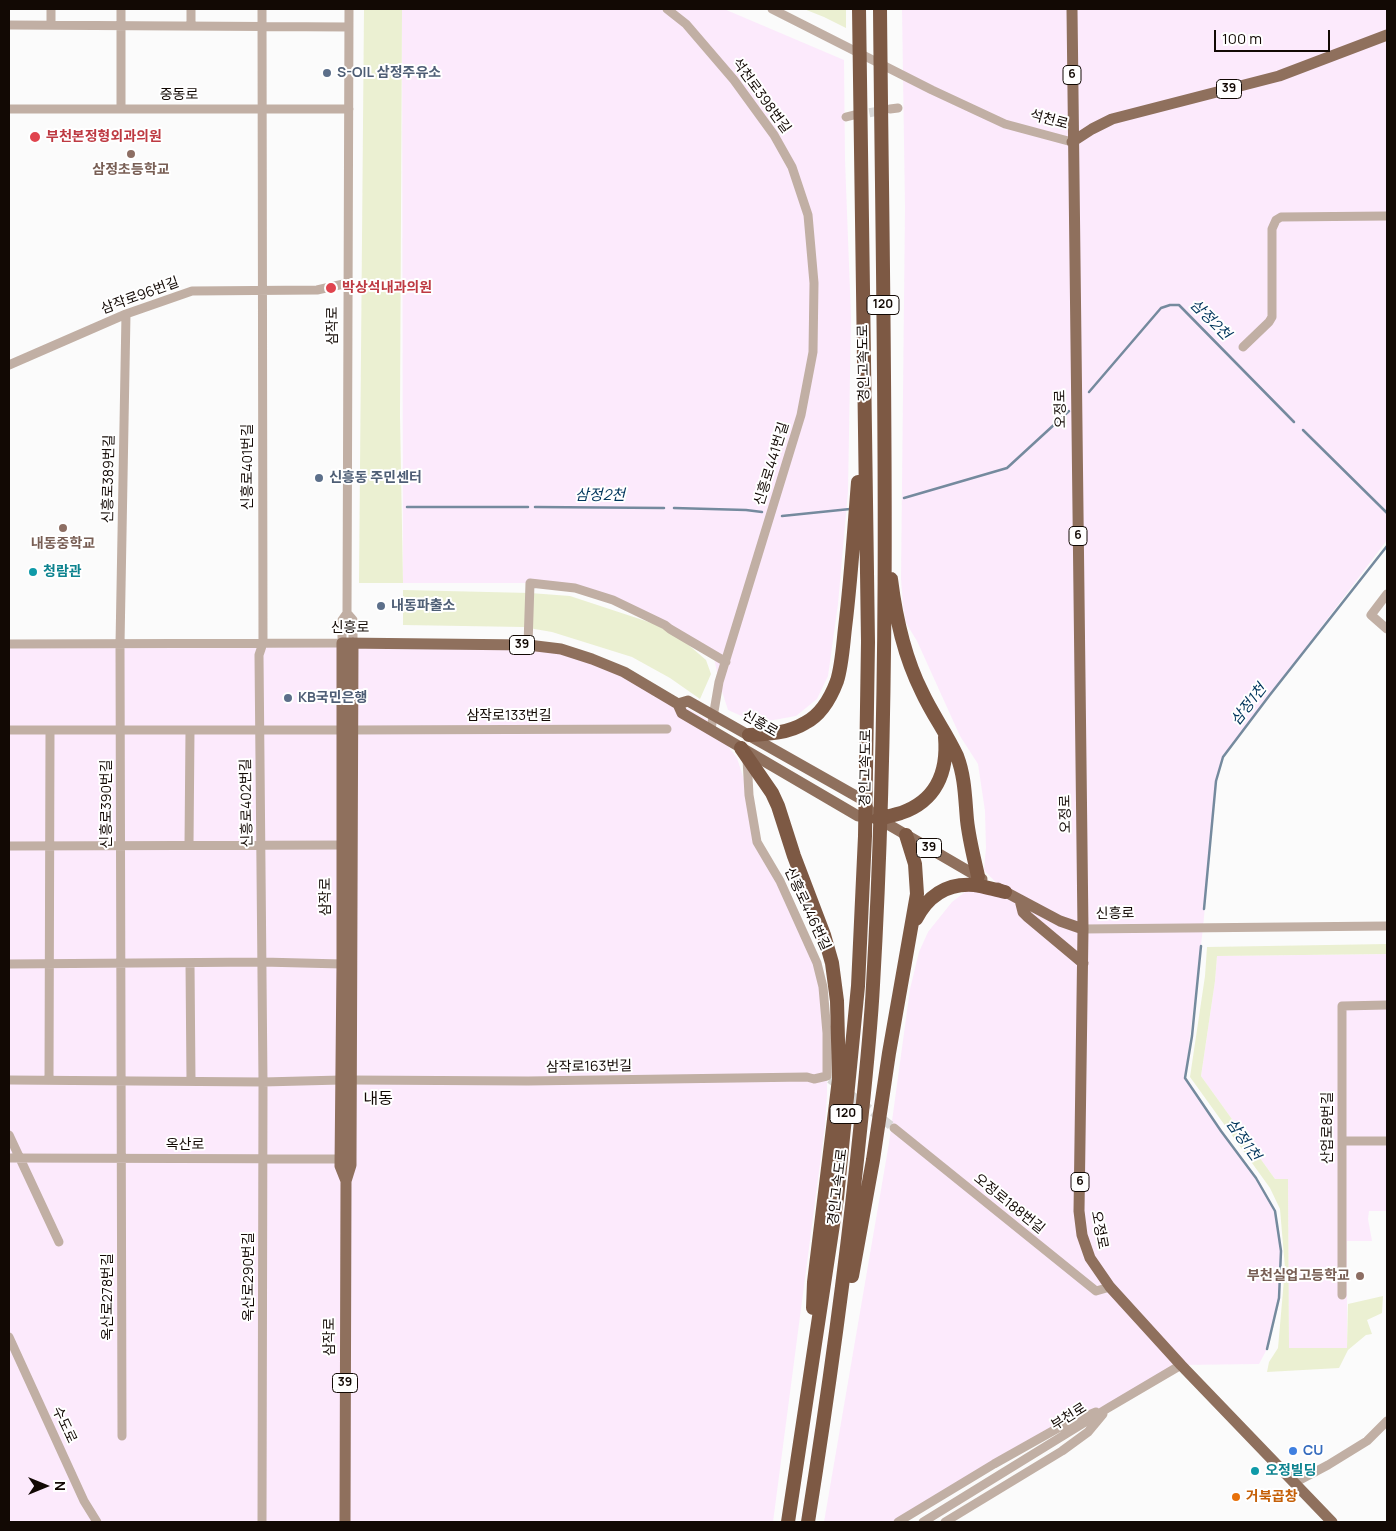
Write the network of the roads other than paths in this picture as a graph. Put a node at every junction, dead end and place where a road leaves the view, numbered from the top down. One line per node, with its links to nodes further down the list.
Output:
1 (52, 9): 12 (street)
2 (120, 9): 13 (street)
3 (191, 9): 14 (street)
4 (262, 9): 15 (street, 신흥로401번길)
5 (349, 9): 16 (street, 삼작로)
6 (667, 9): 23 (street, 석천로398번길)
7 (772, 9): 22 (street, 석천로)
8 (859, 9): 30 (highway, 경인고속도로 / 120)
9 (880, 9): 31 (highway, 경인고속도로 / 120)
10 (1072, 9): 22 (main road, 오정로 / 6)
11 (9, 25): 12 (street)
12 (51, 26): 13 (street)
13 (120, 26): 14 (street); 18 (street)
14 (191, 26): 15 (street)
15 (262, 26): 16 (street); 19 (street, 신흥로401번길)
16 (349, 26): 20 (street, 삼작로)
17 (1387, 35): 22 (main road, 석천로 / 39)
18 (121, 109): 19 (street, 중동로); 21 (street, 중동로)
19 (261, 109): 20 (street, 중동로); 26 (street, 신흥로401번길)
20 (349, 109): 25 (street, 삼작로)
21 (9, 110)
22 (1072, 142): 66 (main road, 오정로 / 6)
23 (808, 215): 39 (street, 신흥로441번길)
24 (1387, 216): 28 (street)
25 (348, 282): 26 (street, 삼작로96번길); 35 (street, 삼작로)
26 (262, 291): 27 (street, 삼작로96번길); 34 (street, 신흥로401번길)
27 (126, 314): 29 (street, 삼작로96번길); 37 (street, 신흥로389번길)
28 (1243, 347)
29 (9, 365)
30 (864, 397): 51 (highway); 97 (highway, 경인고속도로 / 120)
31 (885, 516): 50 (highway); 96 (highway, 경인고속도로 / 120)
32 (1387, 594): 33 (street)
33 (1387, 629)
34 (263, 643): 35 (street, 신흥로); 37 (street, 신흥로); 48 (street, 신흥로402번길)
35 (347, 643): 38 (main road, 신흥로 / 39); 49 (main road, 삼작로 / 39)
36 (9, 644): 37 (street, 신흥로)
37 (120, 644): 46 (street, 신흥로390번길)
38 (528, 645): 39 (street); 40 (main road, 신흥로 / 39)
39 (726, 662): 41 (street, 신흥로441번길)
40 (678, 704): 41 (main road, 신흥로 / 39); 43 (main road, 신흥로 / 39)
41 (713, 714): 43 (street, 신흥로441번길); 51 (main road, 신흥로 / 39)
42 (668, 729): 49 (street, 삼작로133번길)
43 (710, 729): 52 (main road, 신흥로 / 39)
44 (9, 730): 45 (street, 삼작로133번길)
45 (50, 730): 46 (street, 삼작로133번길); 60 (street)
46 (120, 730): 47 (street, 삼작로133번길); 55 (street, 신흥로390번길)
47 (190, 730): 48 (street, 삼작로133번길); 56 (street)
48 (260, 730): 49 (street, 삼작로133번길); 57 (street, 신흥로402번길)
49 (346, 730): 58 (main road, 삼작로 / 39)
50 (944, 730): 53 (highway); 61 (highway)
51 (750, 735): 53 (main road, 신흥로 / 39)
52 (744, 753): 53 (main road, 신흥로 / 39); 75 (street, 신흥로446번길); 97 (highway)
53 (875, 817): 54 (main road, 신흥로 / 39)
54 (906, 835): 61 (main road, 신흥로 / 39); 64 (highway)
55 (121, 845): 56 (street); 60 (street); 72 (street, 신흥로390번길)
56 (189, 845): 57 (street)
57 (261, 845): 58 (street); 67 (street, 신흥로402번길)
58 (346, 845): 73 (main road, 삼작로 / 39); 79 (main road, 삼작로 / 39)
59 (9, 846): 60 (street)
60 (50, 846): 71 (street)
61 (978, 876): 62 (main road, 신흥로 / 39)
62 (1004, 892): 63 (main road, 신흥로 / 39); 64 (highway)
63 (1020, 900): 66 (main road, 신흥로 / 39); 69 (main road)
64 (913, 926): 96 (highway)
65 (1387, 926): 66 (street, 신흥로)
66 (1083, 929): 69 (main road, 오정로 / 6)
67 (262, 962): 68 (street); 73 (street); 81 (street, 신흥로402번길)
68 (190, 963): 72 (street); 80 (street)
69 (1083, 963): 92 (main road, 오정로 / 6)
70 (9, 964): 71 (street)
71 (49, 964): 72 (street); 77 (street)
72 (121, 964): 78 (street, 신흥로390번길)
73 (342, 964): 79 (main road, 삼작로 / 39)
74 (1387, 1006): 84 (street, 산업로8번길)
75 (829, 1077): 79 (street, 삼작로163번길)
76 (9, 1080): 77 (street, 삼작로163번길)
77 (49, 1080): 78 (street, 삼작로163번길)
78 (121, 1080): 80 (street, 삼작로163번길); 88 (street, 옥산로278번길)
79 (346, 1080): 81 (street, 삼작로163번길); 90 (main road, 삼작로 / 39)
80 (190, 1081): 81 (street, 삼작로163번길)
81 (263, 1082): 89 (street, 옥산로290번길)
82 (894, 1128): 92 (street, 오정로188번길)
83 (9, 1135): 87 (street)
84 (1342, 1141): 85 (street); 93 (street, 산업로8번길)
85 (1387, 1141)
86 (9, 1158): 87 (street, 옥산로)
87 (19, 1158): 88 (street, 옥산로); 91 (street)
88 (121, 1158): 89 (street, 옥산로); 100 (street, 옥산로278번길)
89 (263, 1159): 90 (street, 옥산로); 103 (street, 옥산로290번길)
90 (346, 1159): 104 (main road, 삼작로 / 39)
91 (59, 1242)
92 (1110, 1287): 95 (main road, 오정로 / 6)
93 (1342, 1295)
94 (9, 1337): 102 (street, 수도로)
95 (1181, 1365): 98 (street, 부천로); 101 (main road, 오정로 / 6)
96 (829, 1389): 106 (highway, 경인고속도로 / 120)
97 (809, 1390): 105 (highway, 경인고속도로 / 120)
98 (1108, 1408): 107 (street); 108 (street, 부천로); 109 (street)
99 (1387, 1421): 101 (street)
100 (122, 1436)
101 (1294, 1483): 110 (main road, 오정로 / 6)
102 (97, 1522)
103 (262, 1522)
104 (345, 1522)
105 (788, 1522)
106 (808, 1522)
107 (898, 1522)
108 (923, 1522)
109 (945, 1522)
110 (1332, 1522)

